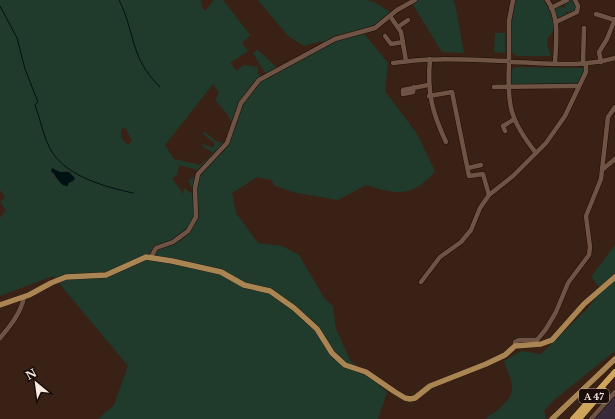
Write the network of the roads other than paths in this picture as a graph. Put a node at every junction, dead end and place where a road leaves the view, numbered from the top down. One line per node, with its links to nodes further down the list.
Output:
1 (416, 0): 8 (street)
2 (513, 0): 19 (street)
3 (547, 0): 6 (street)
4 (567, 0): 6 (street)
5 (575, 0): 11 (street)
6 (551, 8): 11 (street)
7 (596, 14): 9 (street)
8 (390, 16): 12 (street); 40 (street)
9 (615, 19): 20 (street)
10 (408, 20): 12 (street)
11 (556, 22): 22 (street)
12 (398, 27): 15 (street)
13 (584, 28): 23 (street)
14 (384, 36): 15 (street)
15 (403, 42): 18 (street)
16 (615, 58): 20 (street)
17 (430, 59): 18 (street); 19 (street); 24 (street)
18 (406, 61): 21 (street)
19 (509, 61): 22 (street); 25 (street)
20 (601, 62): 23 (street)
21 (393, 63)
22 (555, 63): 23 (street)
23 (584, 64): 26 (street)
24 (428, 85): 27 (street); 29 (street)
25 (508, 86): 26 (street); 28 (street); 31 (street)
26 (579, 86): 34 (street)
27 (414, 87)
28 (494, 87)
29 (429, 96): 33 (street); 37 (street)
30 (615, 107): 38 (street)
31 (513, 120): 32 (street); 34 (street)
32 (505, 131)
33 (446, 142)
34 (536, 153): 39 (street)
35 (615, 159): 38 (street)
36 (481, 165): 37 (street)
37 (468, 168): 39 (street)
38 (603, 169): 46 (street)
39 (489, 195): 42 (street)
40 (151, 257): 43 (main road); 46 (main road)
41 (615, 277): 46 (main road)
42 (421, 282)
43 (24, 297): 44 (main road); 45 (street)
44 (0, 305)
45 (0, 338)
46 (515, 346)
47 (615, 359): 51 (main road)
48 (615, 372): 52 (highway, A 47)
49 (615, 378): 53 (highway, A 47)
50 (615, 392): 54 (street)
51 (552, 419)
52 (573, 419)
53 (579, 419)
54 (591, 419)

